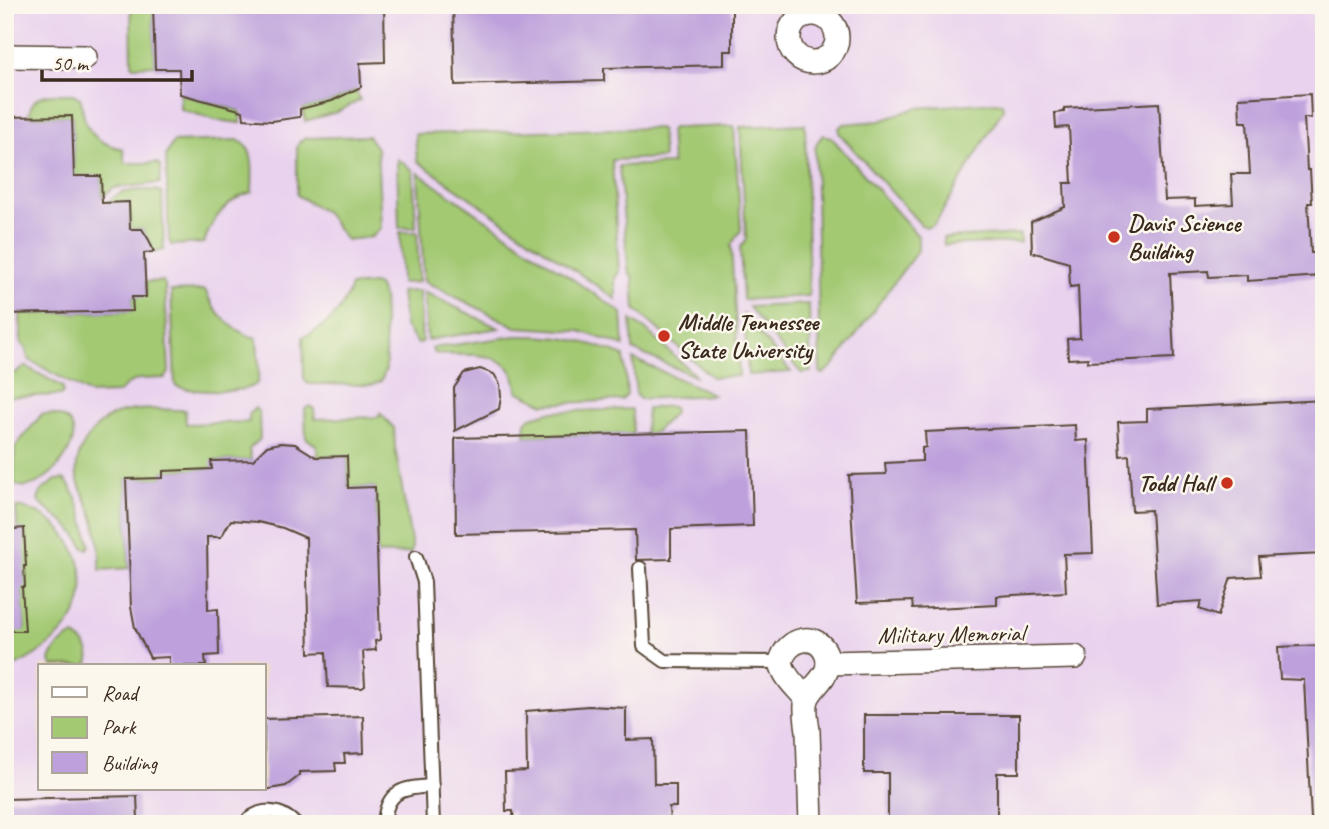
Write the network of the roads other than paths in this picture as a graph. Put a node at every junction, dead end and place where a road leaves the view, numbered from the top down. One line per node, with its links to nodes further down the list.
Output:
1 (5, 56): 2 (street)
2 (85, 57)
3 (416, 557): 9 (lane)
4 (640, 568): 6 (lane)
5 (1076, 651): 7 (street, Military Memorial)
6 (770, 662): 7 (street); 8 (street)
7 (828, 663): 8 (street)
8 (807, 701): 14 (street)
9 (432, 786): 12 (lane); 13 (lane)
10 (244, 824): 11 (lane)
11 (295, 824)
12 (384, 824)
13 (433, 824)
14 (811, 824)

